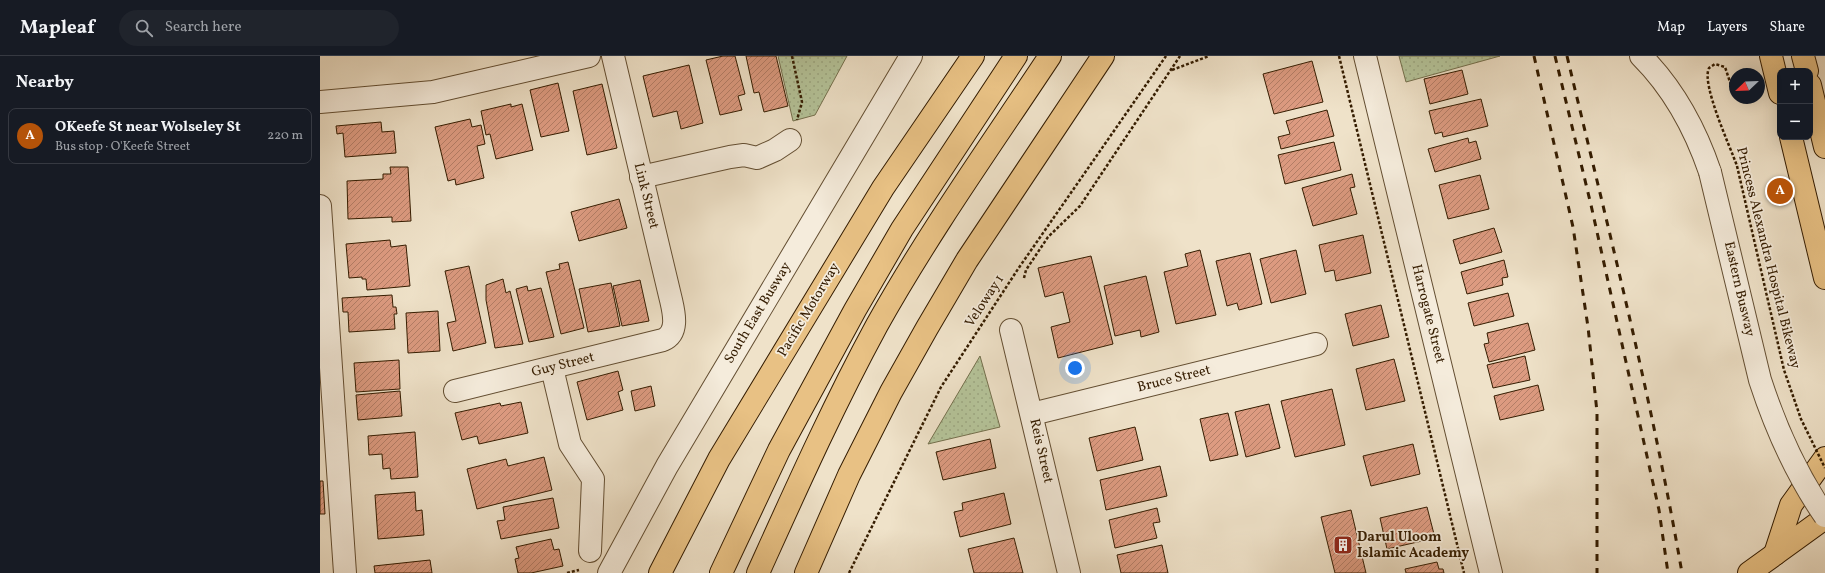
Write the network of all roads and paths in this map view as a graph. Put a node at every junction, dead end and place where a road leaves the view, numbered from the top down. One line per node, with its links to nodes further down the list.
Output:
1 (589, 56): 22 (street)
2 (613, 56): 26 (street, Link Street)
3 (792, 56): 23 (path)
4 (910, 56): 42 (street, South East Busway)
5 (973, 56): 43 (highway, Pacific Motorway)
6 (1016, 56): 44 (highway)
7 (1050, 56): 45 (highway)
8 (1103, 56): 46 (highway)
9 (1166, 56): 47 (path, Veloway 1)
10 (1180, 56): 18 (path)
11 (1209, 56): 18 (path)
12 (1339, 56): 49 (path)
13 (1365, 56): 50 (street, Harrogate Street)
14 (1771, 56): 20 (highway)
15 (1803, 56): 17 (highway)
16 (1649, 59): 38 (street, Eastern Busway, bridge)
17 (1806, 68)
18 (1172, 70): 28 (path)
19 (1729, 79): 37 (path, Princess Alexandra Hospital Bikeway, bridge)
20 (1777, 81)
21 (1813, 97): 25 (highway)
22 (320, 102)
23 (790, 140): 26 (street)
24 (1792, 140): 29 (highway)
25 (1825, 147)
26 (641, 177): 31 (street, Link Street)
27 (320, 206): 41 (street)
28 (1024, 278)
29 (1825, 278)
30 (1011, 330): 35 (street, Reis Street)
31 (670, 335): 33 (street, Guy Street)
32 (1316, 344): 35 (street, Bruce Street)
33 (552, 368): 34 (street, Guy Street); 39 (street)
34 (455, 391)
35 (1032, 414): 48 (street, Reis Street)
36 (1825, 458): 40 (highway)
37 (1825, 468)
38 (1825, 517): 40 (highway)
39 (590, 551)
40 (1775, 554): 51 (highway)
41 (345, 573)
42 (609, 573)
43 (660, 573)
44 (721, 573)
45 (758, 573)
46 (806, 573)
47 (849, 573)
48 (1069, 573)
49 (1464, 573)
50 (1491, 573)
51 (1749, 573)

